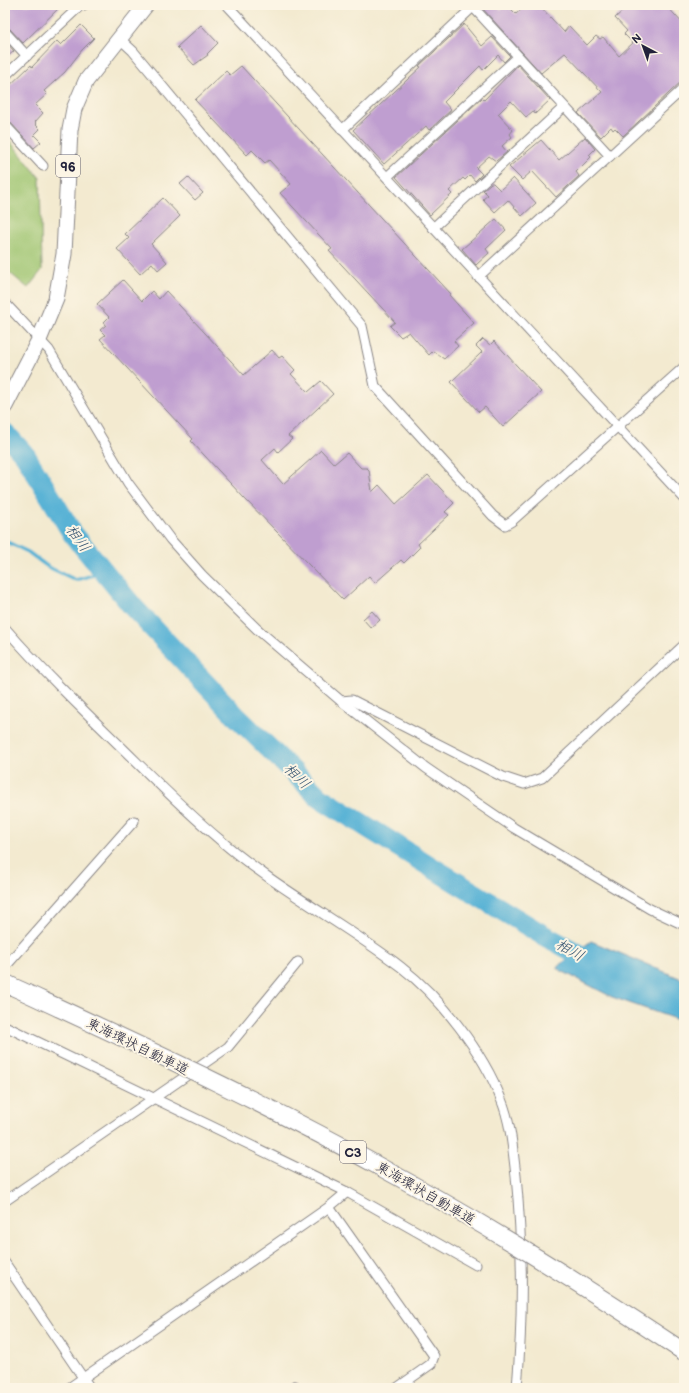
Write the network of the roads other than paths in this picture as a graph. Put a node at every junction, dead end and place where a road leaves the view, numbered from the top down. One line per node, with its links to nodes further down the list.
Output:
1 (81, 5): 7 (street)
2 (146, 5): 6 (main road, 96)
3 (227, 5): 13 (street)
4 (474, 6): 8 (street); 13 (street)
5 (5, 32): 7 (street)
6 (119, 38): 20 (main road, 96); 23 (street)
7 (27, 56): 9 (street)
8 (518, 57): 11 (street); 16 (street)
9 (5, 76)
10 (684, 88): 14 (street)
11 (564, 107): 14 (street); 17 (street)
12 (5, 125): 15 (street)
13 (342, 130): 16 (street)
14 (610, 156): 18 (street)
15 (43, 166)
16 (387, 178): 17 (street)
17 (433, 228): 18 (street)
18 (478, 277): 23 (street)
19 (5, 303): 20 (street)
20 (37, 343): 22 (main road, 96); 27 (street)
21 (684, 367): 23 (street)
22 (5, 406)
23 (618, 427): 24 (street)
24 (684, 498)
25 (5, 628): 47 (street)
26 (684, 645): 27 (street)
27 (341, 702): 29 (street)
28 (134, 821): 31 (street)
29 (684, 925)
30 (298, 962): 34 (street)
31 (5, 967)
32 (5, 982): 40 (highway, 東海環状自動車道 / C3, bridge)
33 (5, 1026): 34 (street)
34 (154, 1098): 35 (street); 36 (street)
35 (346, 1192): 37 (street); 39 (street)
36 (5, 1201)
37 (329, 1207): 41 (street); 46 (street)
38 (5, 1263): 41 (street)
39 (476, 1265)
40 (684, 1352)
41 (83, 1378): 42 (street); 43 (street)
42 (70, 1388)
43 (90, 1388)
44 (292, 1388): 45 (street)
45 (297, 1388)
46 (397, 1388)
47 (516, 1388)

